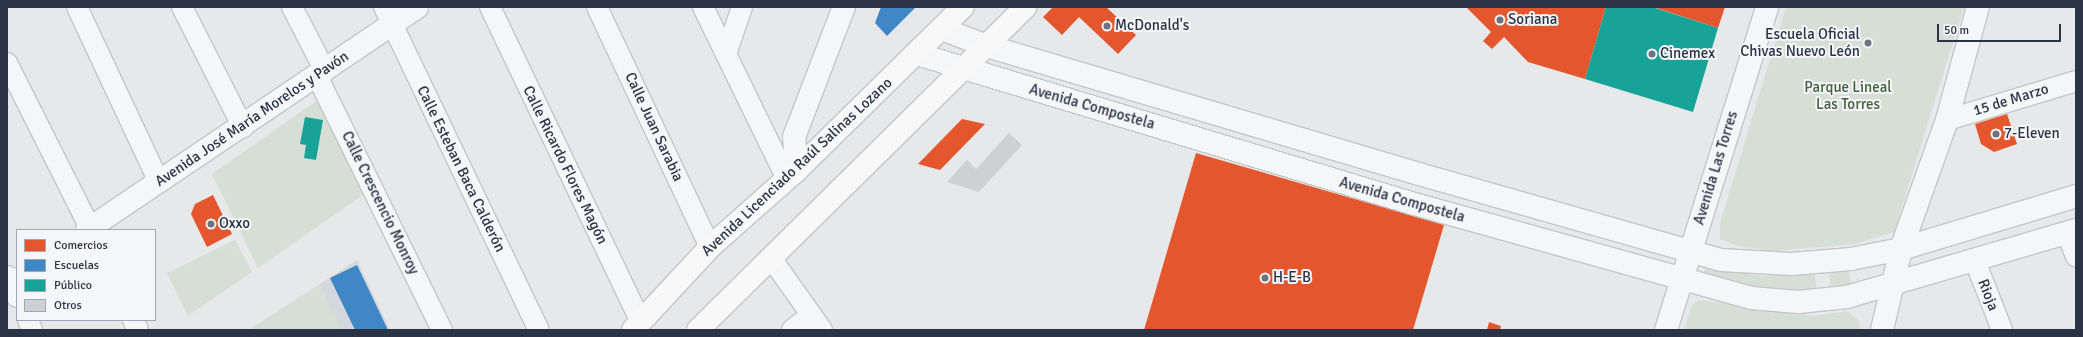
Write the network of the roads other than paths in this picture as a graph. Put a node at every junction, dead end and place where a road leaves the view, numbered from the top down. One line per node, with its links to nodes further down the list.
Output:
1 (77, 7): 29 (street)
2 (182, 7): 25 (street)
3 (292, 7): 21 (street, Calle Crescencio Monroy)
4 (417, 7): 14 (street, Avenida José María Morelos y Pavón)
5 (490, 7): 44 (street, Calle Ricardo Flores Magón)
6 (597, 7): 34 (street, Calle Juan Sarabia)
7 (703, 7): 17 (street)
8 (742, 7): 17 (street)
9 (844, 7): 28 (street)
10 (963, 7): 15 (main road, Avenida Licenciado Raúl Salinas Lozano)
11 (1025, 7): 16 (main road)
12 (1767, 7): 36 (street, Avenida Las Torres)
13 (1978, 7): 23 (street)
14 (387, 16): 21 (street, Avenida José María Morelos y Pavón); 48 (street, Calle Esteban Baca Calderón)
15 (942, 29): 16 (street, Avenida Compostela); 18 (main road, Avenida Licenciado Raúl Salinas Lozano)
16 (987, 46): 20 (main road); 24 (street, Avenida Compostela)
17 (726, 54): 28 (street)
18 (917, 54): 20 (street, Avenida Compostela); 28 (main road, Avenida Licenciado Raúl Salinas Lozano)
19 (7, 63): 32 (street)
20 (962, 68): 26 (street, Avenida Compostela); 38 (main road)
21 (321, 74): 25 (street, Avenida José María Morelos y Pavón); 47 (street, Calle Crescencio Monroy)
22 (2076, 81): 23 (street, 15 de Marzo)
23 (1947, 120): 35 (street)
24 (1246, 122): 26 (street); 27 (street, Avenida Compostela)
25 (243, 127): 29 (street, Avenida José María Morelos y Pavón)
26 (1238, 150): 31 (street, Avenida Compostela)
27 (1419, 174): 31 (street); 36 (street, Avenida Compostela)
28 (792, 175): 34 (main road, Avenida Licenciado Raúl Salinas Lozano)
29 (159, 182): 32 (street, Avenida José María Morelos y Pavón)
30 (2076, 196): 35 (street, Avenida Compostela)
31 (1411, 203): 40 (street, Avenida Compostela)
32 (89, 229)
33 (2072, 232): 37 (street); 39 (street, Avenida Compostela)
34 (710, 247): 44 (main road, Avenida Licenciado Raúl Salinas Lozano)
35 (1901, 248): 36 (street, Avenida Compostela); 41 (street)
36 (1690, 253): 40 (street, Avenida Las Torres)
37 (2076, 256)
38 (771, 258): 43 (street); 49 (main road)
39 (1975, 261): 41 (street, Avenida Compostela); 52 (street, Rioja)
40 (1681, 280): 41 (street, Avenida Compostela); 51 (street, Avenida Las Torres)
41 (1893, 286): 45 (street)
42 (134, 321): 46 (street)
43 (816, 323): 50 (street)
44 (637, 326)
45 (1884, 328)
46 (138, 330)
47 (442, 330)
48 (539, 330)
49 (698, 330)
50 (792, 330)
51 (1666, 330)
52 (2002, 330)

